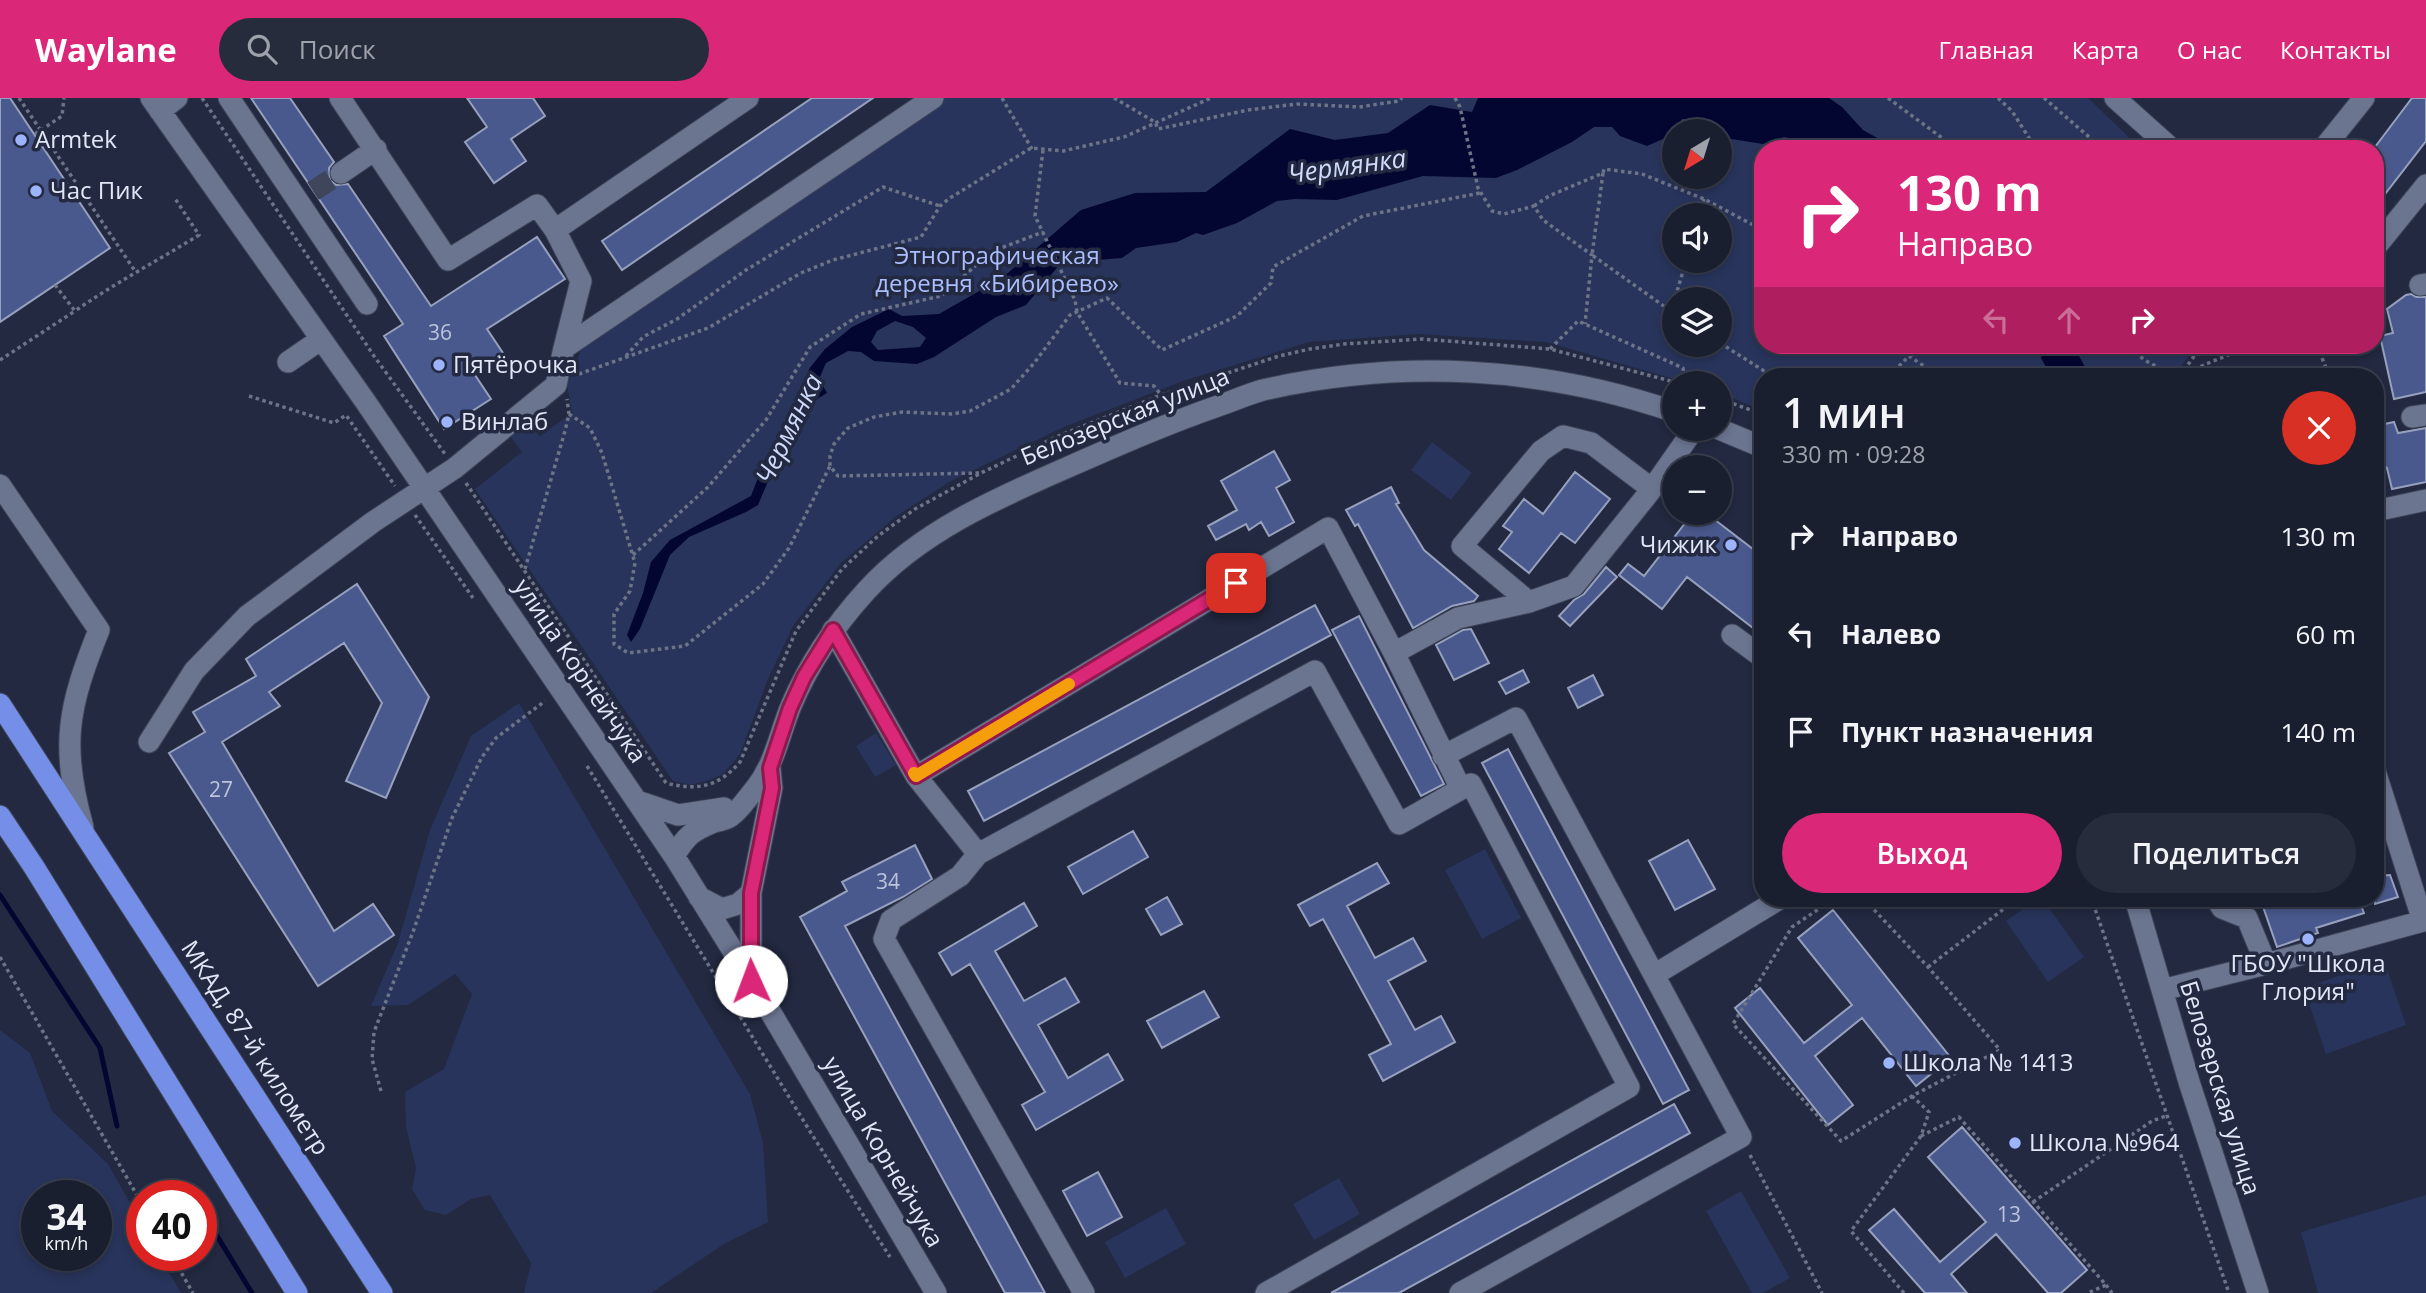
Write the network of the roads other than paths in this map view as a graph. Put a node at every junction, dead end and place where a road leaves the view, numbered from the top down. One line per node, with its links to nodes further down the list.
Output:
1 (177, 98): 8 (street)
2 (229, 98): 16 (street)
3 (340, 98): 11 (street)
4 (748, 98): 14 (street)
5 (933, 98): 18 (street)
6 (2115, 98): 9 (street)
7 (2364, 98): 10 (street)
8 (155, 105): 17 (street, улица Корнейчука)
9 (2162, 140)
10 (2330, 140)
11 (376, 149): 12 (street); 14 (street)
12 (341, 173)
13 (2426, 185): 15 (street)
14 (555, 230): 18 (street)
15 (2384, 237)
16 (367, 304)
17 (320, 340): 19 (street); 26 (street, улица Корнейчука)
18 (564, 348): 26 (street)
19 (288, 362)
20 (1662, 408): 30 (street, Белозерская улица)
21 (1732, 434): 23 (street)
22 (1686, 441): 25 (street)
23 (1754, 444)
24 (0, 485): 44 (street)
25 (1652, 489): 29 (street); 29 (street)
26 (425, 490): 35 (street); 42 (street, улица Корнейчука)
27 (2426, 500): 28 (street)
28 (2384, 509)
29 (1529, 602): 33 (street)
30 (833, 630): 37 (street, Белозерская улица); 38 (street)
31 (1732, 635): 32 (street)
32 (1754, 651)
33 (1394, 653): 36 (street); 38 (street)
34 (0, 704): 44 (highway, МКАД, 87-й километр)
35 (149, 742)
36 (1444, 756): 39 (street); 53 (street)
37 (770, 768): 40 (street, Белозерская улица); 47 (street, Белозерская улица)
38 (916, 776): 45 (street)
39 (1461, 789): 45 (street); 60 (street)
40 (746, 799): 42 (street); 46 (street, Белозерская улица)
41 (2384, 799): 52 (street)
42 (637, 802): 46 (street, улица Корнейчука)
43 (0, 816): 56 (highway)
44 (84, 832): 57 (highway, МКАД, 87-й километр)
45 (978, 854): 59 (street)
46 (674, 856): 48 (street, улица Корнейчука)
47 (751, 893): 48 (street); 54 (street, Белозерская улица)
48 (699, 897): 54 (street, улица Корнейчука)
49 (1766, 907): 53 (street)
50 (2138, 907): 55 (street, Белозерская улица)
51 (2221, 907): 52 (street)
52 (2266, 964): 55 (street)
53 (1654, 975): 61 (street)
54 (751, 981): 58 (street, улица Корнейчука)
55 (2162, 990): 62 (street, Белозерская улица)
56 (297, 1293)
57 (382, 1293)
58 (936, 1293)
59 (1084, 1293)
60 (1266, 1293)
61 (1460, 1293)
62 (2258, 1293)

